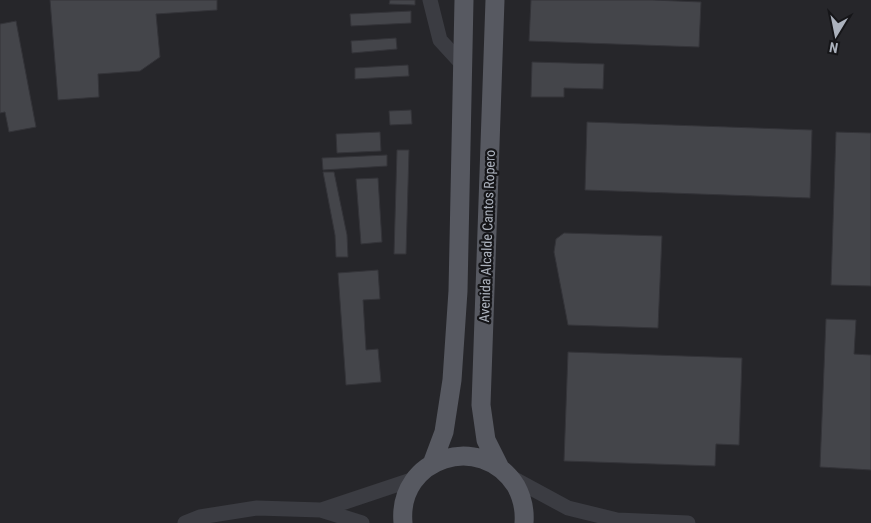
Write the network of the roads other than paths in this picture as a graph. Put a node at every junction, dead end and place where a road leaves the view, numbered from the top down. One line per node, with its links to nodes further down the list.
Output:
1 (430, 0): 4 (street)
2 (464, 0): 4 (main road, Avenida Alcalde Cantos Ropero)
3 (495, 0): 6 (main road, Avenida Alcalde Cantos Ropero)
4 (462, 64): 5 (main road, Avenida Alcalde Cantos Ropero)
5 (432, 464): 6 (main road); 7 (main road)
6 (505, 472): 9 (street); 13 (main road, Avenida Alcalde Cantos Ropero)
7 (414, 479): 8 (street); 12 (main road)
8 (320, 514): 10 (street); 11 (street)
9 (617, 520): 14 (street); 15 (street)
10 (185, 523)
11 (362, 523)
12 (403, 523)
13 (524, 523)
14 (599, 523)
15 (688, 523)

